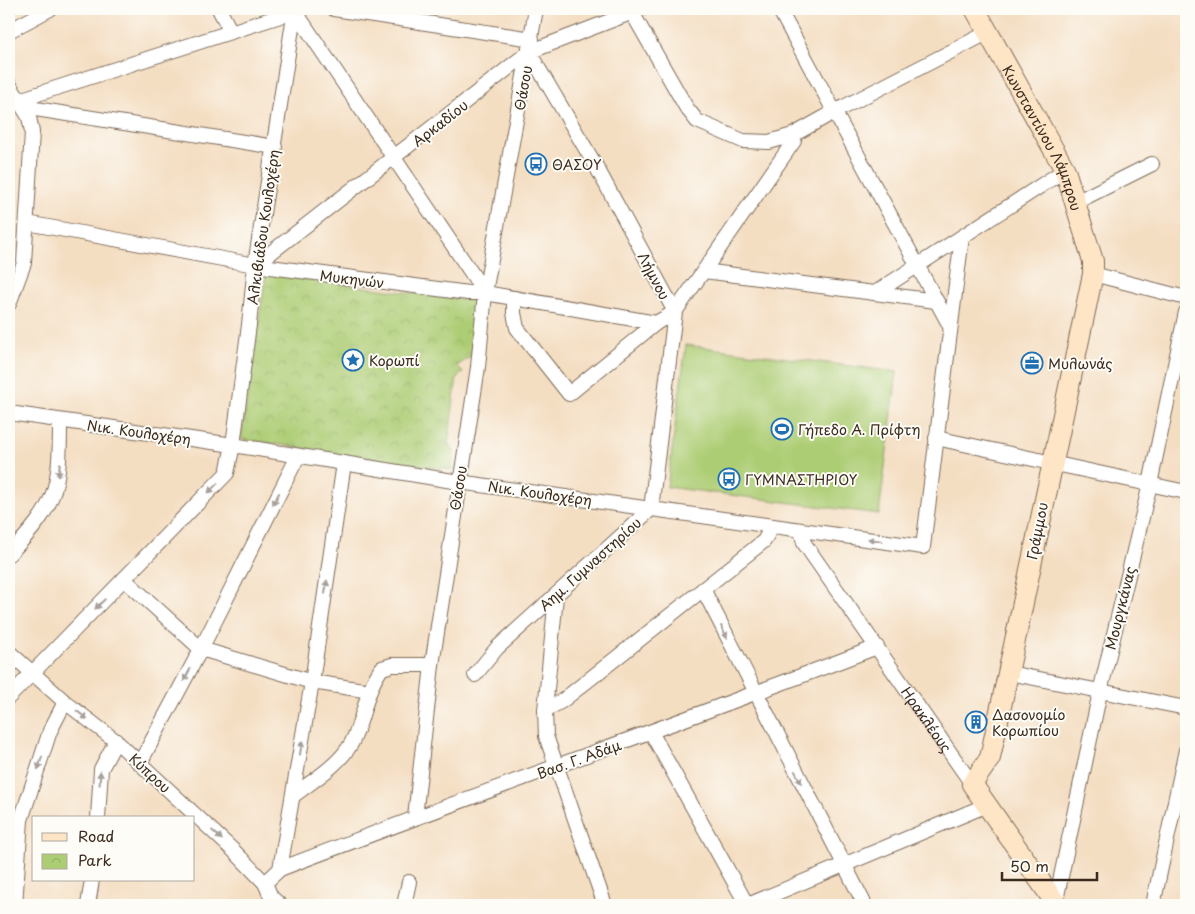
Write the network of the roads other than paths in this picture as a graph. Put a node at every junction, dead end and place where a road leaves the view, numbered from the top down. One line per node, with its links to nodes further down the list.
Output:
1 (50, 9): 9 (street)
2 (219, 9): 10 (street)
3 (297, 9): 10 (street); 17 (street, Αλκιβιάδου Κουλοχέρη); 18 (street)
4 (334, 9): 12 (street)
5 (536, 9): 12 (street, Θάσου)
6 (778, 9): 15 (street)
7 (975, 9): 11 (street, Κωνσταντίνου Λάμπρου)
8 (634, 10): 12 (street, Αρκαδίου); 16 (street)
9 (9, 31)
10 (231, 32): 14 (street)
11 (987, 32): 15 (street); 20 (street, Κωνσταντίνου Λάμπρου)
12 (531, 46): 18 (street, Αρκαδίου); 28 (street, Θάσου); 34 (street, Λήμνου)
13 (9, 84): 14 (street)
14 (21, 104): 17 (street); 22 (street)
15 (834, 112): 16 (street); 25 (street)
16 (794, 136): 26 (street, Λήμνου)
17 (275, 147): 24 (street, Αλκιβιάδου Κουλοχέρη)
18 (395, 159): 24 (street, Αρκαδίου); 28 (street)
19 (1152, 164): 21 (street)
20 (1065, 170): 21 (street, Κωνσταντίνου Λάμπρου); 23 (street)
21 (1076, 202): 27 (street, Κωνσταντίνου Λάμπρου)
22 (27, 222): 24 (street, Μυκηνών); 33 (street)
23 (962, 237): 25 (street); 37 (street)
24 (255, 265): 28 (street, Μυκηνών); 41 (street, Αλκιβιάδου Κουλοχέρη)
25 (916, 265): 29 (street); 32 (street)
26 (704, 271): 29 (street); 34 (street, Λήμνου)
27 (1093, 274): 31 (street); 43 (street, Γράμμου)
28 (486, 293): 30 (street, Μυκηνών); 45 (street, Θάσου)
29 (875, 293): 32 (street)
30 (514, 298): 36 (street, Μυκηνών); 36 (street, Λήμνου)
31 (1186, 298)
32 (936, 301): 37 (street)
33 (9, 304)
34 (675, 312): 36 (street); 48 (street, Αημ. Γυμναστηρίου)
35 (1186, 312): 46 (street, Μουργκάνας)
36 (656, 322)
37 (950, 326): 40 (street)
38 (9, 413): 39 (street, Νικ. Κουλοχέρη)
39 (60, 421): 41 (street, Νικ. Κουλοχέρη); 51 (street, one-way to 51)
40 (936, 438): 43 (street); 50 (street, Νικ. Κουλοχέρη, one-way to 50)
41 (233, 445): 42 (street, Νικ. Κουλοχέρη); 52 (street, Αλκιβιάδου Κουλοχέρη, one-way to 52)
42 (298, 456): 44 (street, Νικ. Κουλοχέρη); 56 (street, one-way to 56)
43 (1052, 462): 46 (street); 60 (street, Γράμμου)
44 (344, 463): 45 (street, Νικ. Κουλοχέρη); 62 (street, one-way to 44)
45 (459, 482): 48 (street, Νικ. Κουλοχέρη); 58 (street, Θάσου)
46 (1150, 484): 47 (street); 64 (street, Μουργκάνας)
47 (1186, 492)
48 (651, 509): 49 (street, Νικ. Κουλοχέρη); 54 (street, Αημ. Γυμναστηρίου)
49 (772, 526): 50 (street, Νικ. Κουλοχέρη); 53 (street)
50 (801, 530): 55 (street, Ηρακλέους)
51 (9, 554)
52 (124, 579): 56 (street); 59 (street, Αλκιβιάδου Κουλοχέρη, one-way to 59)
53 (702, 589): 65 (street, one-way to 65); 69 (street)
54 (556, 596): 61 (street, Αημ. Γυμναστηρίου); 69 (street)
55 (877, 647): 65 (street, Βασ. Γ. Αδάμ); 75 (street, Ηρακλέους)
56 (201, 649): 62 (street); 73 (street, one-way to 73)
57 (9, 652): 59 (street, Κύπρου)
58 (432, 665): 63 (street); 79 (street, Θάσου)
59 (32, 672): 66 (street, Αλκιβιάδου Κουλοχέρη); 67 (street, Κύπρου)
60 (1009, 673): 64 (street); 75 (street, Γράμμου)
61 (475, 675)
62 (312, 682): 63 (street); 76 (street, one-way to 62)
63 (370, 691): 76 (street)
64 (1100, 692): 68 (street); 93 (street, Μουργκάνας)
65 (755, 694): 70 (street, Βασ. Γ. Αδάμ); 81 (street, one-way to 81)
66 (9, 697)
67 (65, 702): 71 (street, Κύπρου, one-way to 71); 80 (street, one-way to 80)
68 (1186, 708)
69 (545, 710): 74 (street)
70 (651, 732): 74 (street, Βασ. Γ. Αδάμ); 91 (street)
71 (116, 741): 73 (street, Κύπρου); 78 (street, one-way to 71)
72 (1186, 750): 94 (street)
73 (140, 763): 85 (street, Κύπρου, one-way to 85)
74 (556, 768): 79 (street, Βασ. Γ. Αδάμ); 90 (street)
75 (972, 784): 77 (street, Ηρακλέους)
76 (293, 796): 82 (street)
77 (987, 805): 81 (street); 93 (street, Ηρακλέους)
78 (98, 816)
79 (415, 817): 82 (street, Βασ. Γ. Αδάμ)
80 (15, 818): 88 (street)
81 (844, 864): 91 (street); 92 (street)
82 (280, 869): 85 (street)
83 (92, 882): 87 (street)
84 (409, 882): 89 (street)
85 (265, 883): 86 (street, Κύπρου)
86 (272, 902)
87 (90, 904)
88 (15, 905)
89 (404, 905)
90 (605, 905)
91 (748, 905)
92 (865, 905)
93 (1056, 905)
94 (1153, 905)

